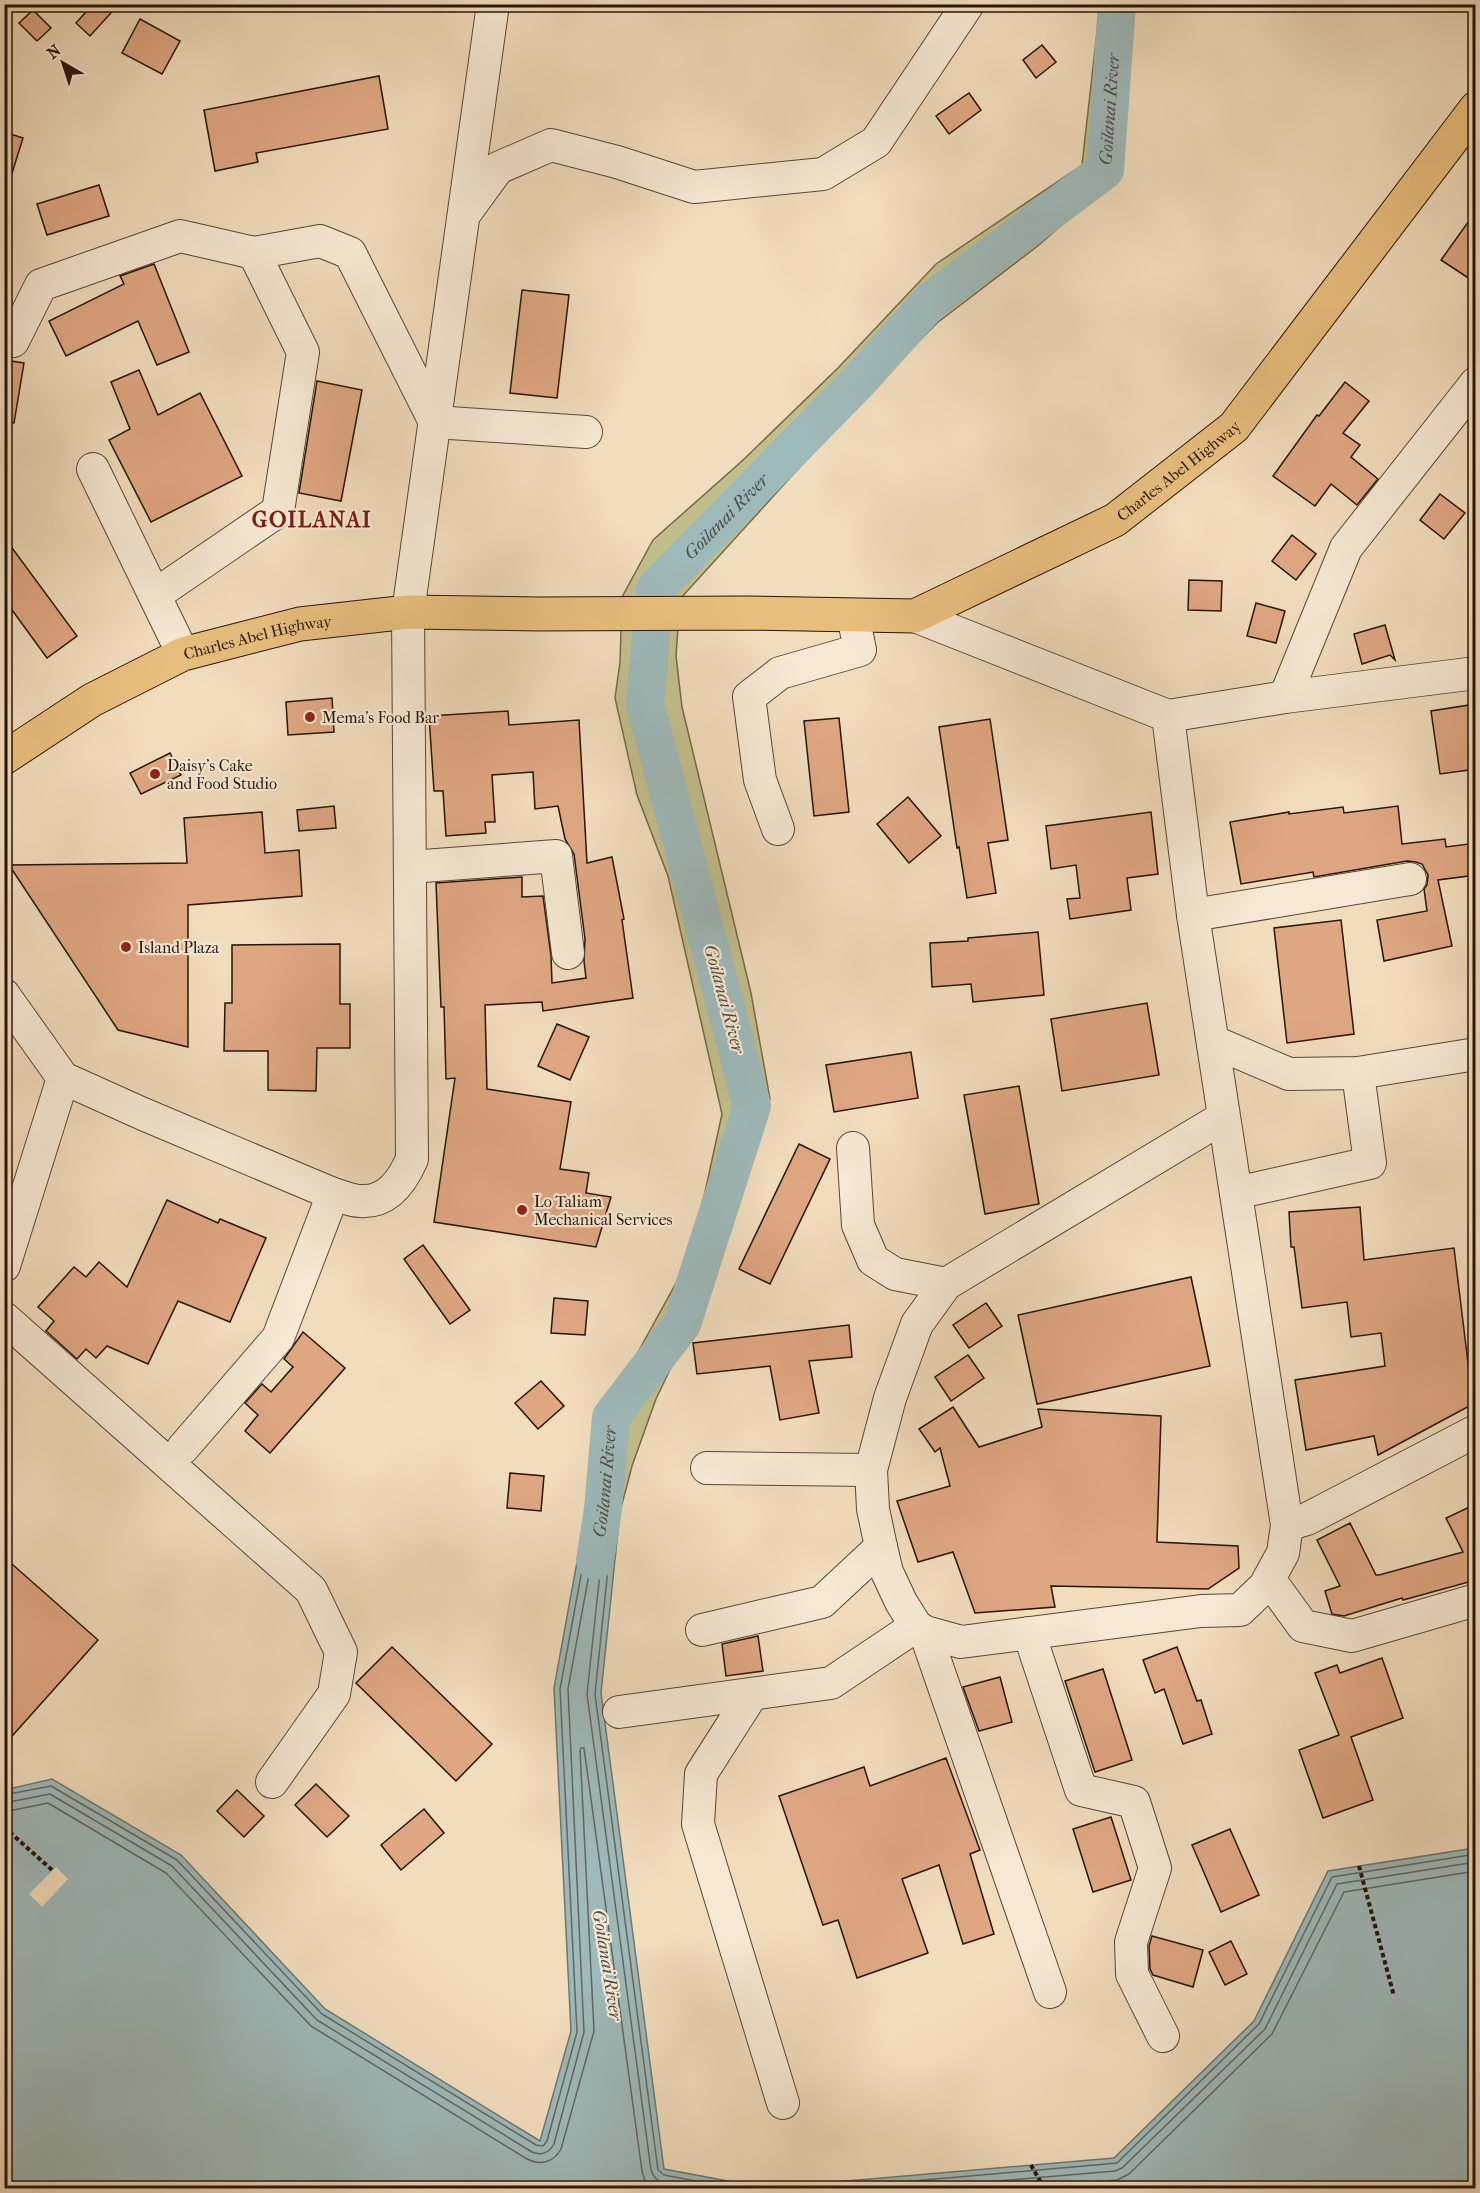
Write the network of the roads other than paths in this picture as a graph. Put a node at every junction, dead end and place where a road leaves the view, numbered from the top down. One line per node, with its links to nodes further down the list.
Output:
1 (493, 4): 4 (street)
2 (968, 4): 4 (street)
3 (1476, 108): 14 (main road, Charles Abel Highway)
4 (464, 215): 8 (street)
5 (254, 253): 6 (street); 8 (street); 11 (street)
6 (14, 341)
7 (1476, 382): 17 (street)
8 (435, 422): 9 (street); 12 (street)
9 (586, 432)
10 (93, 469): 11 (street)
11 (155, 595): 15 (street)
12 (408, 612): 13 (main road, Charles Abel Highway); 15 (main road, Charles Abel Highway); 21 (street)
13 (853, 615): 14 (main road, Charles Abel Highway); 20 (street)
14 (915, 616): 18 (street)
15 (183, 654): 19 (main road, Charles Abel Highway)
16 (1476, 673): 17 (street)
17 (1285, 697): 18 (street)
18 (1168, 716): 23 (street)
19 (4, 758)
20 (778, 829)
21 (410, 867): 24 (street); 33 (street)
22 (1410, 879): 23 (street)
23 (1193, 915): 26 (street)
24 (568, 953)
25 (4, 995): 29 (street)
26 (1214, 1042): 28 (street); 30 (street)
27 (1476, 1054): 28 (street)
28 (1358, 1073): 32 (street)
29 (63, 1078): 33 (street); 34 (street)
30 (1224, 1116): 32 (street); 35 (street)
31 (853, 1148): 35 (street)
32 (1236, 1193): 41 (street)
33 (333, 1194): 38 (street)
34 (4, 1266)
35 (946, 1284): 40 (street)
36 (4, 1318): 50 (street)
37 (1476, 1431): 41 (street)
38 (183, 1448)
39 (707, 1468): 40 (street)
40 (871, 1470): 42 (street)
41 (1287, 1525): 43 (street)
42 (881, 1547): 45 (street); 46 (street)
43 (1269, 1579): 44 (street); 47 (street)
44 (1476, 1600)
45 (921, 1629): 47 (street); 48 (street); 51 (street)
46 (702, 1630)
47 (1029, 1633): 52 (street)
48 (752, 1694): 49 (street); 53 (street)
49 (619, 1712)
50 (272, 1782)
51 (1050, 1992)
52 (1163, 2036)
53 (783, 2103)

